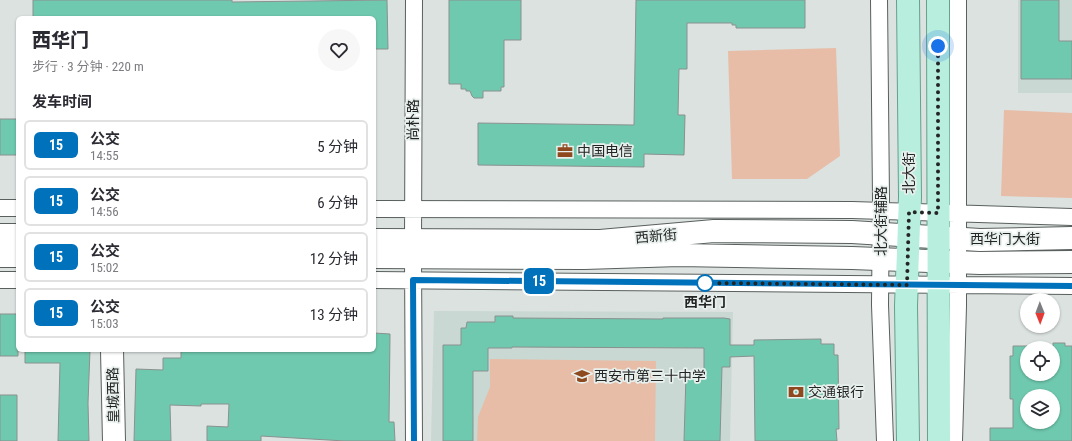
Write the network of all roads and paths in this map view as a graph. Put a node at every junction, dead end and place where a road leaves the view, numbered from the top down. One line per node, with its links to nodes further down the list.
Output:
1 (414, 0): 9 (street, 尚朴路)
2 (879, 0): 10 (street, 北大街辅路)
3 (908, 0): 11 (main road, 北大街)
4 (938, 0): 12 (main road, 北大街)
5 (958, 0): 12 (street)
6 (0, 208): 7 (street)
7 (16, 208)
8 (376, 209): 9 (street)
9 (413, 209): 10 (street); 21 (street, 尚朴路)
10 (881, 211): 11 (street); 14 (street, 北大街辅路)
11 (909, 212): 12 (street); 17 (main road, 北大街)
12 (948, 213): 13 (street); 18 (main road, 北大街)
13 (1072, 217)
14 (881, 234): 17 (main road, 西新街); 21 (main road, 西新街); 25 (street, 北大街辅路)
15 (0, 235): 16 (main road)
16 (16, 235)
17 (908, 236): 18 (main road, 西新街); 26 (main road, 北大街)
18 (948, 238): 19 (main road, 西华门大街); 27 (main road, 北大街)
19 (1072, 238)
20 (376, 240): 21 (main road, 西新街)
21 (413, 249): 24 (main road, 西新街); 25 (main road, 西新街); 32 (street, 尚朴路)
22 (0, 256): 23 (main road)
23 (16, 256)
24 (376, 257)
25 (881, 259): 26 (main road, 西新街); 33 (street, 北大街辅路)
26 (908, 260): 27 (main road, 西新街); 34 (main road, 北大街)
27 (948, 262): 28 (main road, 西华门大街); 35 (main road, 北大街)
28 (1072, 262)
29 (0, 280): 30 (street)
30 (16, 280)
31 (376, 280): 32 (street)
32 (413, 280): 33 (street); 39 (street, 尚朴路)
33 (881, 284): 34 (street); 40 (street, 北大街辅路)
34 (907, 285): 35 (street); 41 (main road, 北大街)
35 (948, 285): 36 (street); 42 (main road, 北大街); 43 (street)
36 (1072, 286)
37 (112, 352): 38 (main road, 皇城西路)
38 (114, 441)
39 (414, 441)
40 (885, 441)
41 (908, 441)
42 (939, 441)
43 (954, 441)

